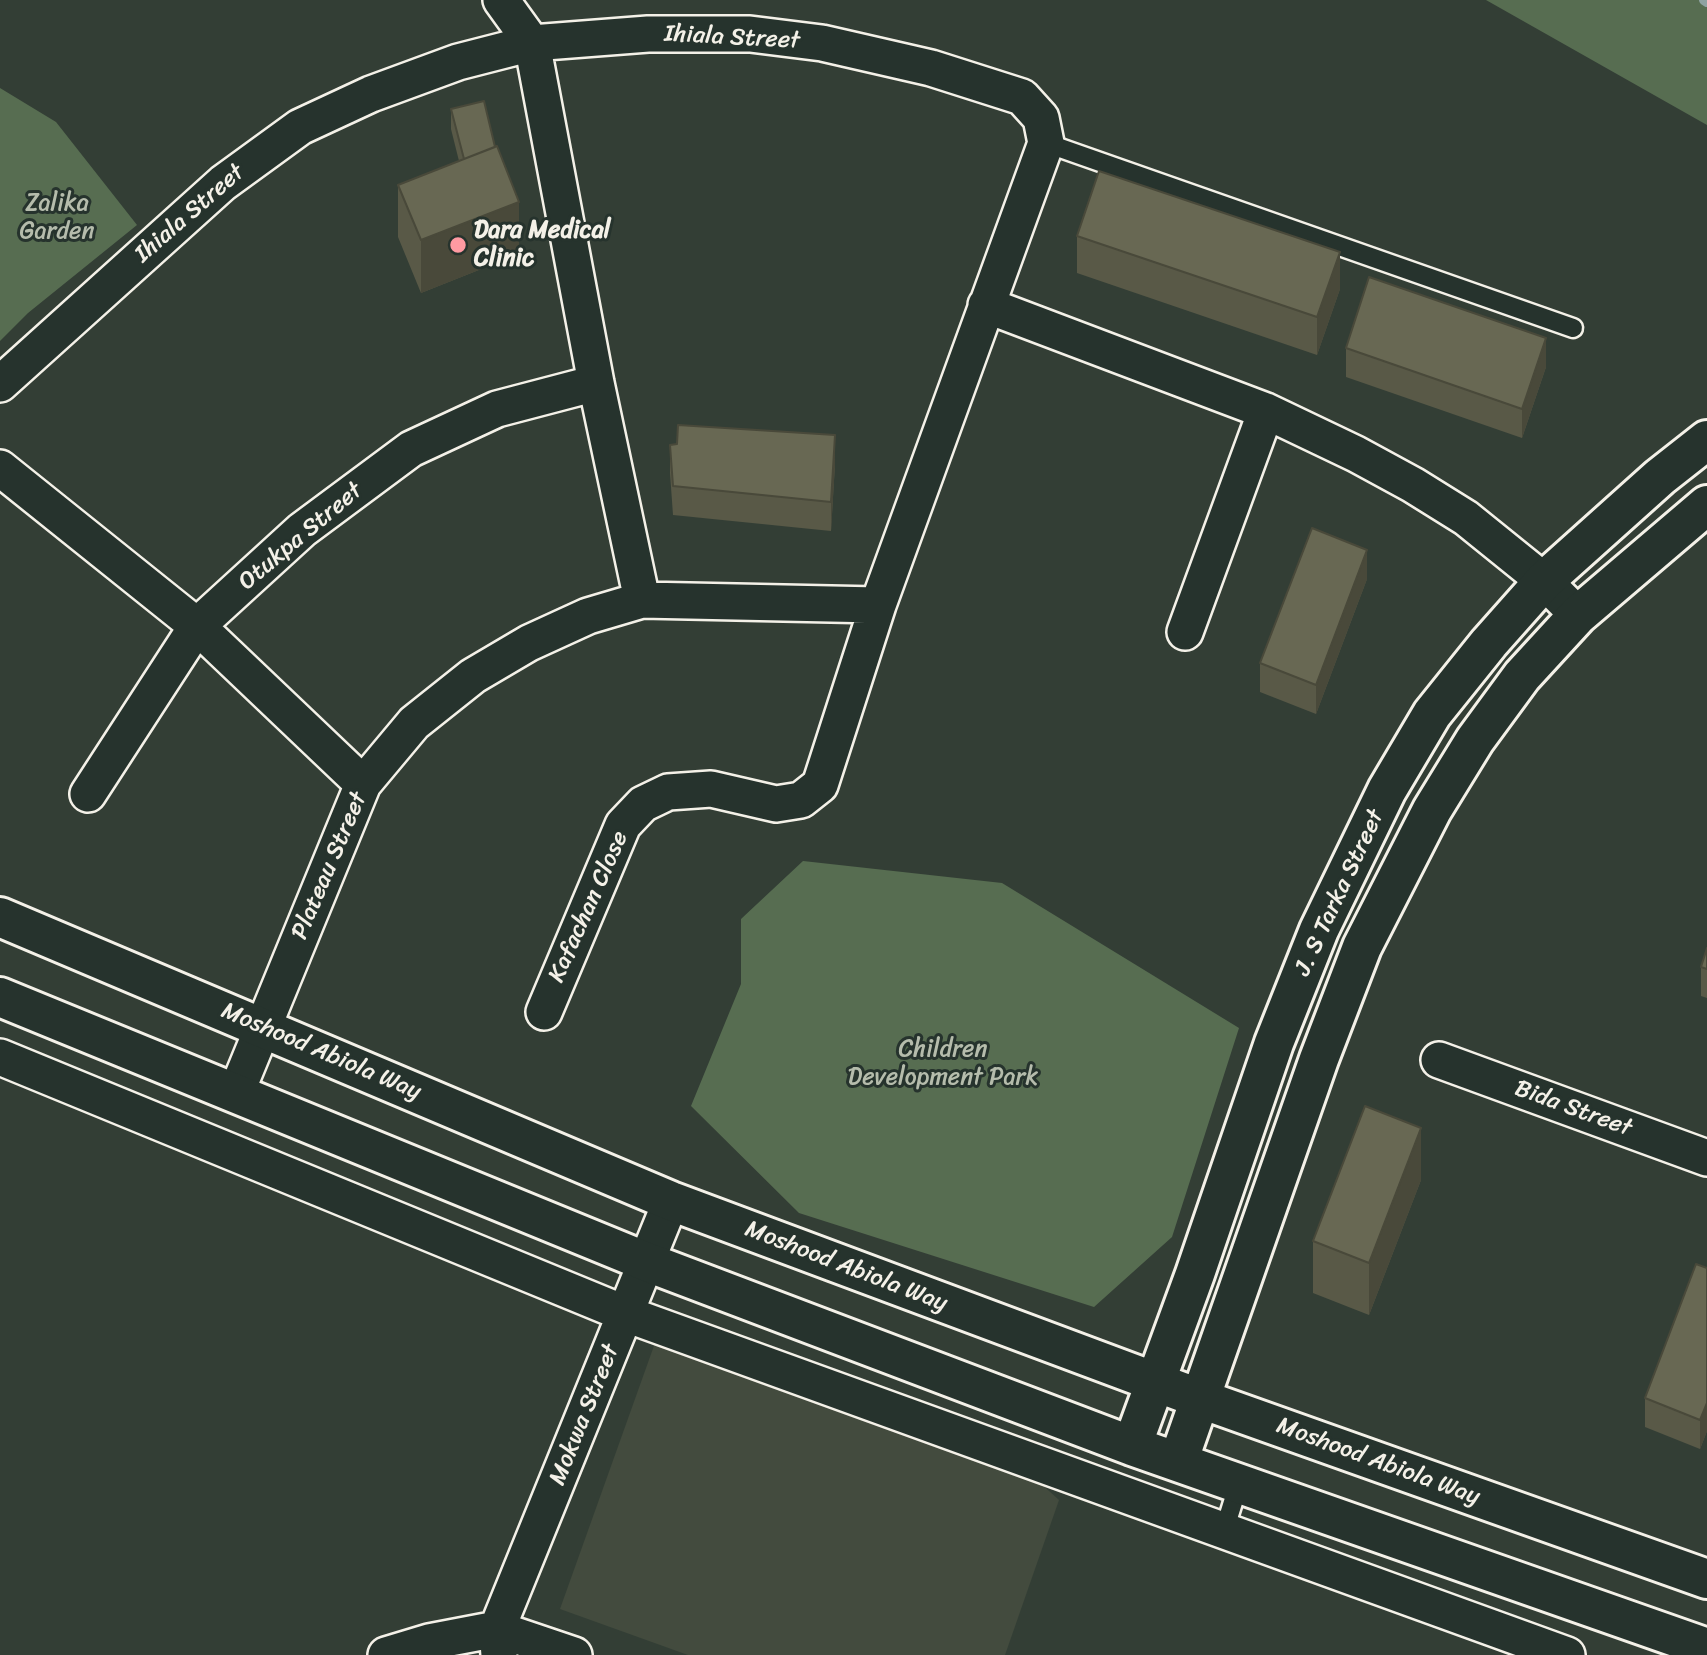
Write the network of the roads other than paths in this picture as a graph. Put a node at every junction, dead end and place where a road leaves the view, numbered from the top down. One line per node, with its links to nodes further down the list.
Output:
1 (501, 0): 2 (street)
2 (532, 43): 3 (street, Ihiala Street); 6 (street); 7 (street, Ihiala Street)
3 (1046, 143): 4 (street); 5 (lane)
4 (986, 304): 8 (street); 14 (street)
5 (1573, 328)
6 (596, 383): 13 (street); 16 (street, Otukpa Street)
7 (0, 384)
8 (1266, 411): 12 (street); 17 (street)
9 (1707, 440): 12 (main road, J. S Tarka Street)
10 (0, 468): 16 (street)
11 (1707, 505): 15 (main road, J. S Tarka Street)
12 (1544, 581): 15 (street); 32 (main road, J. S Tarka Street)
13 (642, 600): 14 (street, Plateau Street); 18 (street, Plateau Street)
14 (878, 605): 22 (street, Kafachan Close)
15 (1578, 615): 34 (main road, J. S Tarka Street)
16 (197, 626): 18 (street); 19 (street, Otukpa Street)
17 (1185, 632)
18 (363, 783): 23 (street, Plateau Street)
19 (88, 794)
20 (0, 917): 23 (main road, Moshood Abiola Way)
21 (0, 997): 26 (main road)
22 (544, 1012)
23 (262, 1027): 26 (street, Plateau Street); 28 (main road, Moshood Abiola Way)
24 (0, 1057): 30 (street)
25 (1439, 1059): 27 (street, Bida Street)
26 (236, 1093): 29 (main road)
27 (1707, 1158)
28 (671, 1201): 29 (street, Mokwa Street); 32 (main road, Moshood Abiola Way)
29 (647, 1262): 30 (street, Mokwa Street); 31 (main road)
30 (626, 1314): 33 (street); 40 (street, Mokwa Street)
31 (855, 1340): 33 (street); 35 (main road)
32 (1154, 1382): 34 (main road, Moshood Abiola Way); 35 (main road, J. S Tarka Street)
33 (835, 1390): 38 (street)
34 (1201, 1399): 36 (main road, J. S Tarka Street); 39 (main road, Moshood Abiola Way)
35 (1132, 1446): 36 (main road)
36 (1178, 1462): 37 (main road)
37 (1239, 1483): 38 (lane); 41 (main road)
38 (1224, 1531): 44 (street)
39 (1707, 1579)
40 (498, 1642): 42 (street); 43 (street)
41 (1707, 1648)
42 (386, 1655)
43 (574, 1655)
44 (1567, 1655)

